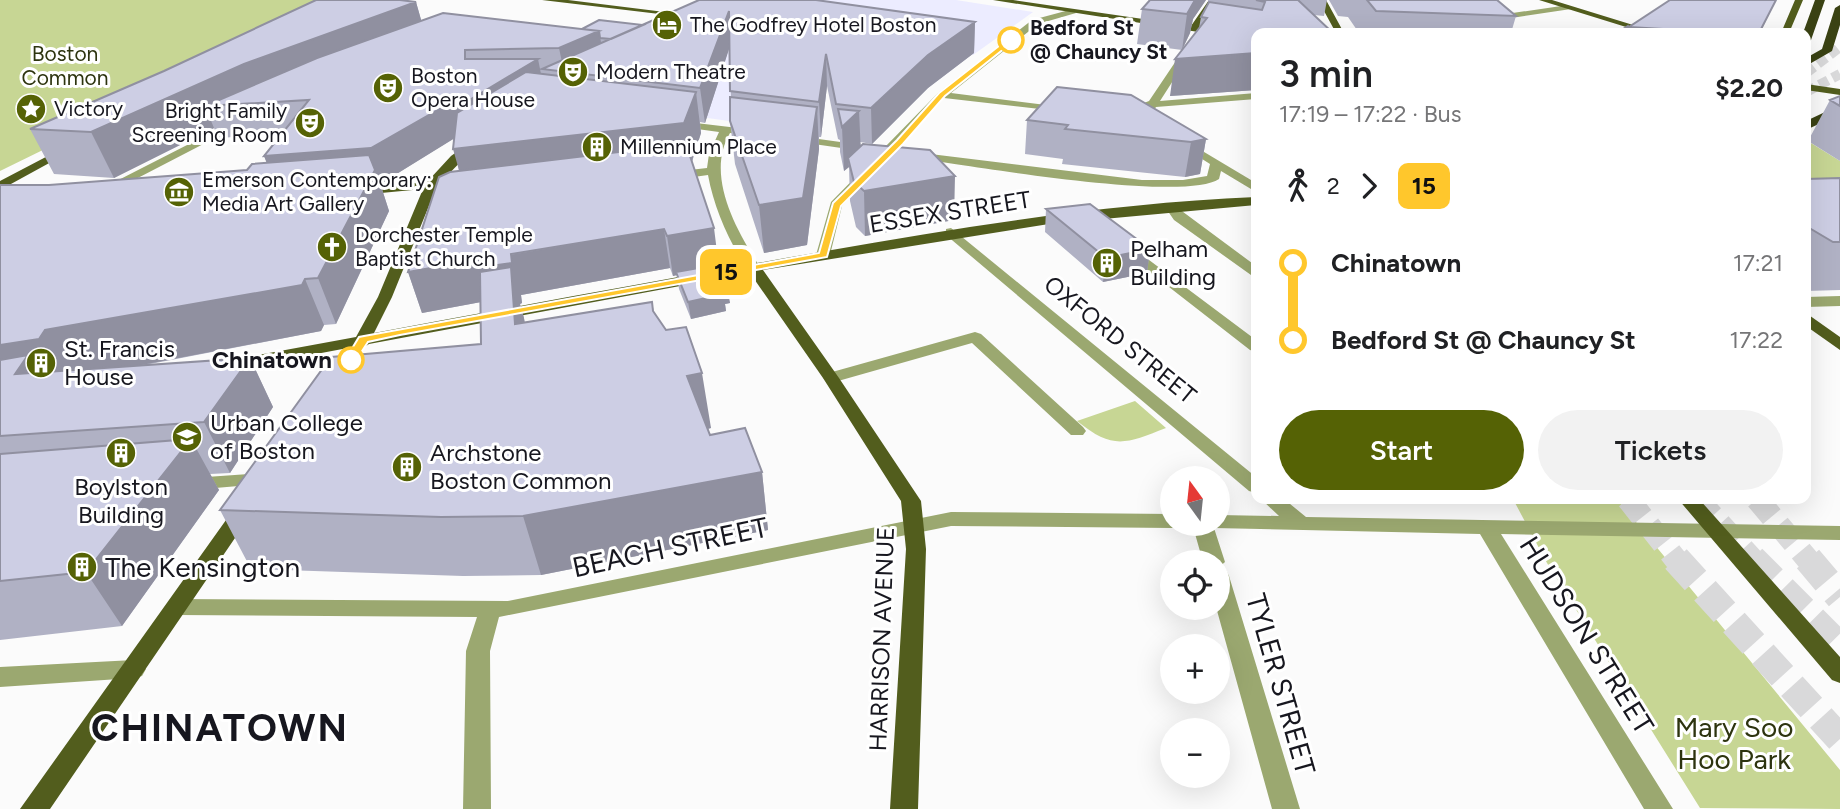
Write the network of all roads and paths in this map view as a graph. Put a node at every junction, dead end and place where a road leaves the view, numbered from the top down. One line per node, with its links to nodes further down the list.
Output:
1 (546, 0): 14 (main road)
2 (997, 0): 11 (main road)
3 (1213, 0): 20 (main road)
4 (1322, 0): 15 (main road)
5 (1543, 0): 9 (main road)
6 (1799, 0): 18 (main road)
7 (1820, 0): 19 (highway)
8 (1099, 4): 11 (main road)
9 (1568, 7): 12 (street); 16 (main road)
10 (1840, 8): 22 (highway)
11 (1073, 11): 20 (main road); 27 (street)
12 (1490, 14)
13 (1654, 20): 17 (main road)
14 (688, 28)
15 (1336, 28)
16 (1632, 28)
17 (1645, 28)
18 (1787, 28)
19 (1810, 28)
20 (1197, 30): 21 (main road); 29 (street)
21 (1251, 37)
22 (1811, 60)
23 (1840, 85): 24 (main road)
24 (1811, 86)
25 (1811, 87): 26 (main road)
26 (1840, 92)
27 (942, 94): 32 (street); 43 (street)
28 (1251, 96): 29 (street)
29 (1150, 105): 30 (street); 38 (street)
30 (1133, 106)
31 (1840, 109): 36 (highway)
32 (1077, 110)
33 (252, 115): 51 (street)
34 (1133, 122): 38 (street)
35 (673, 123): 37 (street)
36 (1811, 124)
37 (727, 129): 40 (street); 45 (street)
38 (1165, 131): 44 (street)
39 (487, 133): 49 (main road)
40 (764, 134)
41 (778, 136): 43 (street)
42 (78, 145): 48 (main road)
43 (890, 151): 44 (street); 58 (street)
44 (1216, 162): 47 (street)
45 (713, 171): 46 (street); 59 (street)
46 (655, 178)
47 (1251, 184)
48 (0, 186)
49 (431, 186): 50 (main road); 54 (main road)
50 (349, 192)
51 (92, 199)
52 (1251, 201): 55 (main road, ESSEX STREET)
53 (443, 204): 54 (street)
54 (422, 207): 64 (main road)
55 (1171, 207): 56 (main road, ESSEX STREET); 60 (street)
56 (1086, 215): 57 (main road, ESSEX STREET); 65 (street)
57 (951, 232): 58 (main road, ESSEX STREET); 72 (street, OXFORD STREET)
58 (823, 255): 59 (main road, ESSEX STREET)
59 (753, 267): 64 (main road, ESSEX STREET); 69 (main road, HARRISON AVENUE)
60 (1251, 268)
61 (1840, 301): 62 (street)
62 (1811, 302)
63 (1811, 322): 66 (main road)
64 (364, 340): 67 (main road); 68 (main road, ESSEX STREET)
65 (1251, 343)
66 (1840, 345)
67 (350, 361)
68 (208, 370)
69 (831, 377): 70 (street); 79 (main road, HARRISON AVENUE)
70 (1077, 431)
71 (270, 473): 73 (street); 83 (main road)
72 (1251, 482)
73 (177, 486)
74 (1277, 504): 78 (street)
75 (1692, 504): 81 (main road)
76 (1160, 521): 79 (street, BEACH STREET)
77 (1230, 522): 78 (street)
78 (1302, 524): 80 (street)
79 (915, 526): 84 (street, BEACH STREET); 91 (main road, HARRISON AVENUE)
80 (1486, 527): 81 (street); 93 (street, HUDSON STREET)
81 (1716, 531): 82 (street); 87 (main road)
82 (1840, 533)
83 (177, 607): 84 (street, BEACH STREET); 86 (main road)
84 (490, 610): 90 (street)
85 (1230, 617): 92 (street, TYLER STREET)
86 (134, 669): 88 (street); 89 (main road)
87 (1840, 673)
88 (0, 677)
89 (34, 809)
90 (477, 809)
91 (904, 809)
92 (1286, 809)
93 (1659, 809)

